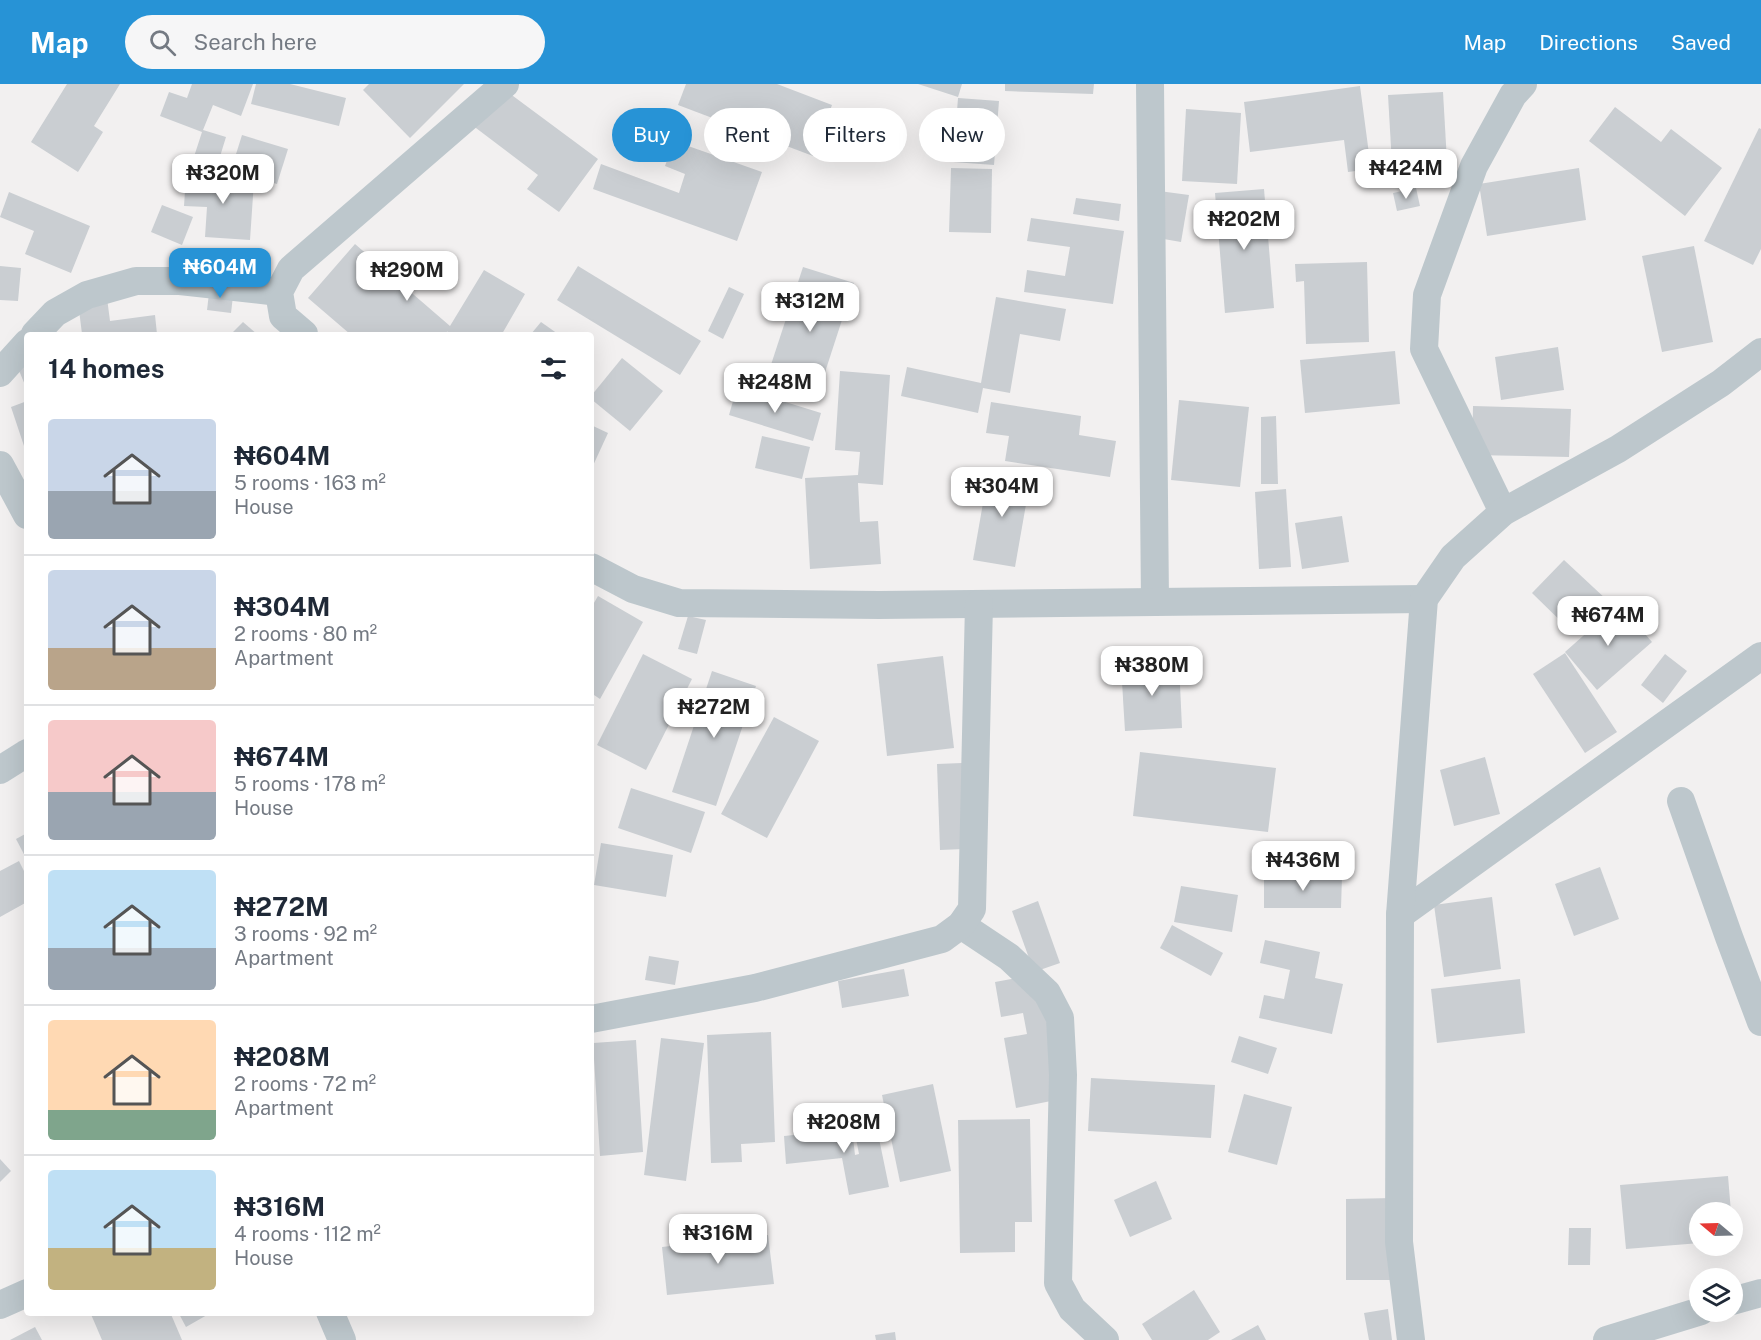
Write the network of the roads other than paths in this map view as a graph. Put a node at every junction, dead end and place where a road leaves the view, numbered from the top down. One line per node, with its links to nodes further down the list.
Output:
1 (505, 84): 4 (street)
2 (1150, 84): 15 (street)
3 (1524, 84): 12 (street)
4 (279, 292): 5 (street); 6 (street)
5 (37, 332)
6 (302, 332)
7 (24, 346): 9 (street)
8 (1761, 352): 12 (street)
9 (0, 373)
10 (0, 465): 11 (street)
11 (24, 510)
12 (1503, 512): 14 (street)
13 (594, 569): 16 (street)
14 (1424, 599): 15 (street); 21 (street)
15 (1155, 602): 16 (street)
16 (979, 604): 22 (street)
17 (1761, 656): 21 (street)
18 (24, 755): 19 (street)
19 (0, 770)
20 (1681, 801): 24 (street)
21 (1400, 915): 33 (street)
22 (961, 925): 23 (street); 32 (street)
23 (594, 1018)
24 (1761, 1022)
25 (1761, 1293): 27 (street)
26 (24, 1294): 28 (street)
27 (1743, 1298)
28 (0, 1305)
29 (1689, 1315): 34 (street)
30 (332, 1316): 31 (street)
31 (342, 1340)
32 (1105, 1340)
33 (1411, 1340)
34 (1607, 1340)

